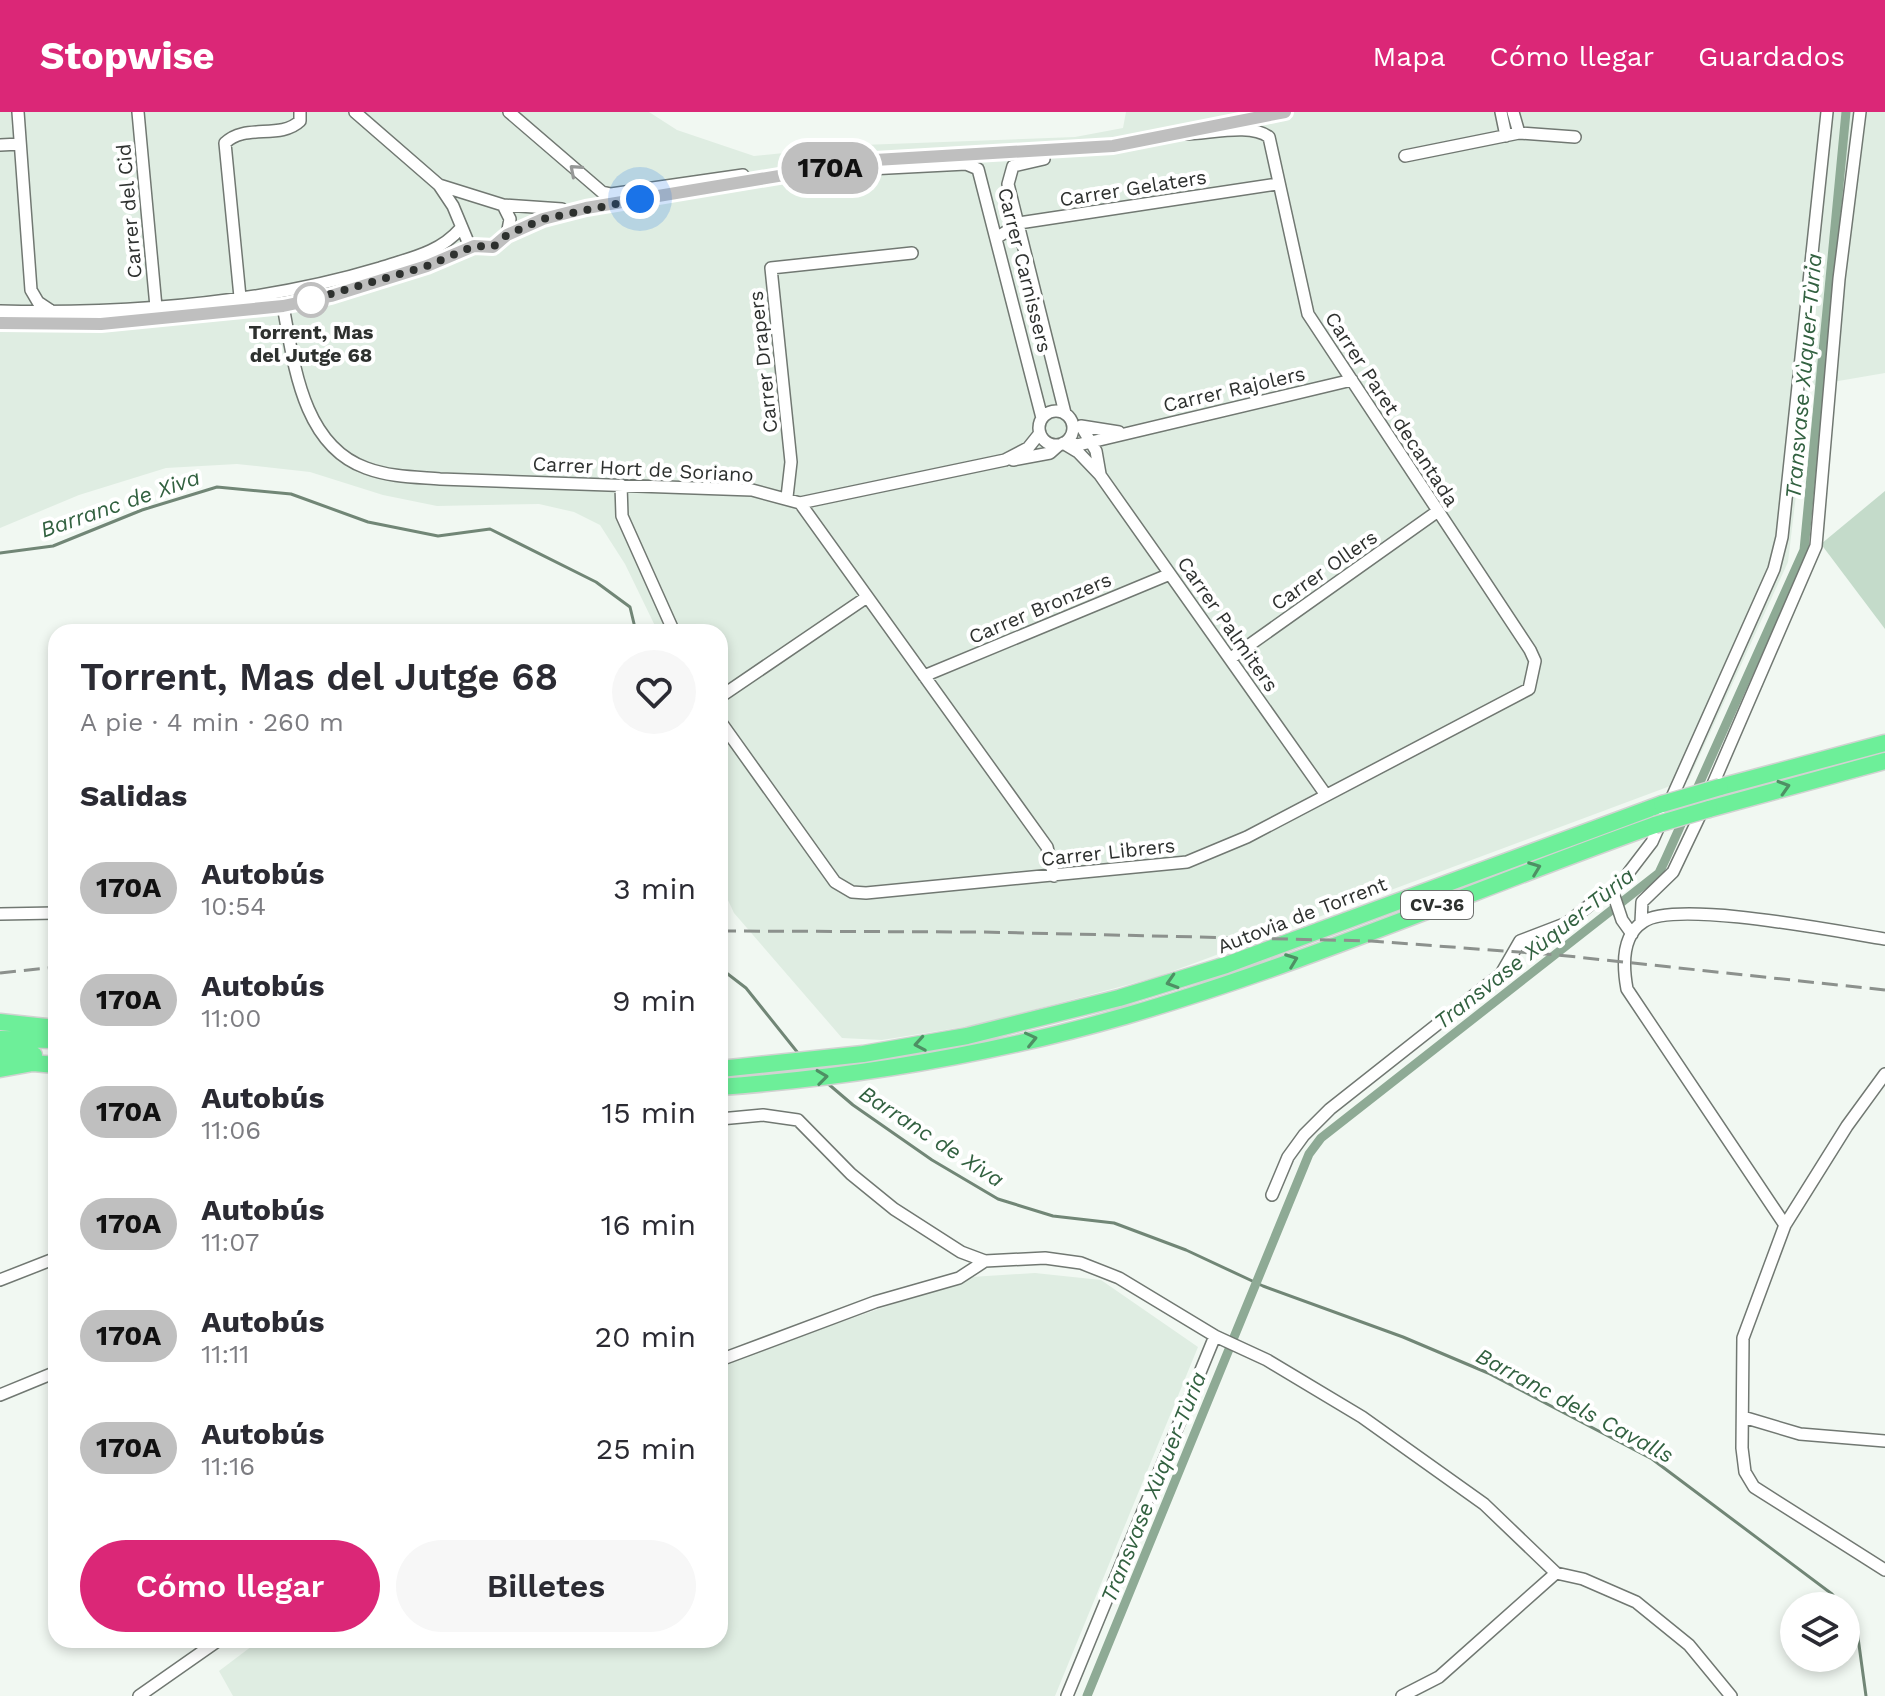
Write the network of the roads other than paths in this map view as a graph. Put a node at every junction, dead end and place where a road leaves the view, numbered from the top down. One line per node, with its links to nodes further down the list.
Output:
1 (18, 112): 15 (street)
2 (138, 112): 35 (street, Carrer del Cid)
3 (300, 112): 33 (street)
4 (355, 112): 22 (street)
5 (509, 112): 20 (street, one-way to 5)
6 (1285, 112): 12 (street)
7 (1501, 112): 13 (street)
8 (1513, 112): 11 (street)
9 (1827, 112): 67 (street)
10 (1860, 112): 70 (street)
11 (1519, 133): 13 (street); 14 (street)
12 (1180, 134): 17 (street); 21 (street, Carrer Paret decantada)
13 (1506, 136): 18 (street)
14 (1575, 137)
15 (20, 144): 16 (street); 32 (street)
16 (0, 145)
17 (1085, 149): 19 (street); 26 (street, Carrer Carnissers)
18 (1405, 156)
19 (845, 165): 20 (street); 29 (street, Carrer Carnissers)
20 (784, 176): 25 (street)
21 (1277, 184): 26 (street, Carrer Gelaters); 40 (street, Carrer Paret decantada)
22 (439, 185): 23 (street); 27 (street)
23 (476, 199): 24 (street); 27 (street)
24 (503, 205): 25 (street); 28 (street)
25 (586, 208): 28 (street)
26 (1019, 223): 29 (street, Carrer Gelaters); 42 (street, Carrer Carnissers)
27 (460, 224): 30 (street); 33 (street)
28 (507, 235): 30 (street)
29 (998, 237): 41 (street, Carrer Carnissers)
30 (474, 246): 34 (street)
31 (912, 253): 52 (street, Carrer Drapers)
32 (31, 290): 37 (street); 38 (street)
33 (240, 297): 35 (street)
34 (283, 306): 39 (street); 51 (street, Carrer Hort de Soriano)
35 (156, 307): 38 (street)
36 (0, 311): 37 (street)
37 (13, 311): 38 (street)
38 (54, 312)
39 (0, 323)
40 (1352, 380): 43 (street, Carrer Rajolers); 54 (street, Carrer Paret decantada)
41 (1042, 418): 42 (street); 44 (street, Carrer Carnissers)
42 (1073, 421): 43 (street, Carrer Rajolers); 46 (street, Carrer Palmiters); 47 (street)
43 (1124, 432): 45 (street, Carrer Rajolers)
44 (1040, 433): 47 (street); 49 (street, Carrer Rajolers)
45 (1109, 438): 46 (street, Carrer Rajolers); 48 (street)
46 (1091, 442): 47 (street, Carrer Rajolers); 48 (street, Carrer Palmiters)
47 (1063, 443): 49 (street, Carrer Rajolers); 50 (street, Carrer Palmiters)
48 (1098, 459): 50 (street, Carrer Palmiters)
49 (1005, 460): 53 (street, Carrer Rajolers)
50 (1100, 475): 55 (street, Carrer Palmiters)
51 (621, 485): 52 (street, Carrer Hort de Soriano); 57 (street)
52 (787, 497): 53 (street, Carrer Hort de Soriano)
53 (800, 503): 56 (street, Carrer Hort de Soriano)
54 (1438, 511): 58 (street, Carrer Ollers); 59 (street, Carrer Paret decantada)
55 (1170, 574): 58 (street, Carrer Palmiters); 60 (street, Carrer Bronzers)
56 (867, 597): 60 (street, Carrer Hort de Soriano); 61 (street)
57 (670, 624)
58 (1231, 658): 65 (street, Carrer Palmiters)
59 (1534, 674): 65 (street, Carrer Librers)
60 (924, 676): 66 (street, Carrer Hort de Soriano)
61 (728, 692)
62 (728, 732): 66 (street, Carrer Librers)
63 (1885, 743): 80 (highway, Autovia de Torrent / CV-36, one-way to 80, bridge)
64 (1885, 761): 83 (highway, Autovia de Torrent / CV-36, one-way to 64, bridge)
65 (1326, 795): 66 (street, Carrer Librers)
66 (1054, 876)
67 (1613, 893): 71 (street); 85 (street)
68 (48, 913): 69 (street)
69 (0, 914)
70 (1641, 922): 71 (street); 72 (street)
71 (1632, 934): 86 (street)
72 (1885, 939)
73 (0, 1022): 74 (highway)
74 (48, 1027)
75 (0, 1039): 76 (highway)
76 (48, 1040)
77 (0, 1055): 78 (highway)
78 (48, 1056)
79 (48, 1064): 81 (highway)
80 (728, 1068)
81 (0, 1069)
82 (1885, 1074): 86 (street)
83 (728, 1086)
84 (728, 1118): 88 (street)
85 (1272, 1195)
86 (1785, 1225): 94 (street)
87 (48, 1261): 89 (street)
88 (985, 1261): 90 (street); 91 (street)
89 (0, 1280)
90 (1220, 1339): 97 (street); 100 (street)
91 (728, 1357)
92 (48, 1375): 93 (street)
93 (0, 1395)
94 (1743, 1417): 95 (street); 96 (street)
95 (1885, 1441)
96 (1885, 1570)
97 (1556, 1573): 101 (street); 102 (street)
98 (208, 1648): 99 (street)
99 (139, 1696)
100 (1067, 1696)
101 (1402, 1696)
102 (1731, 1696)

